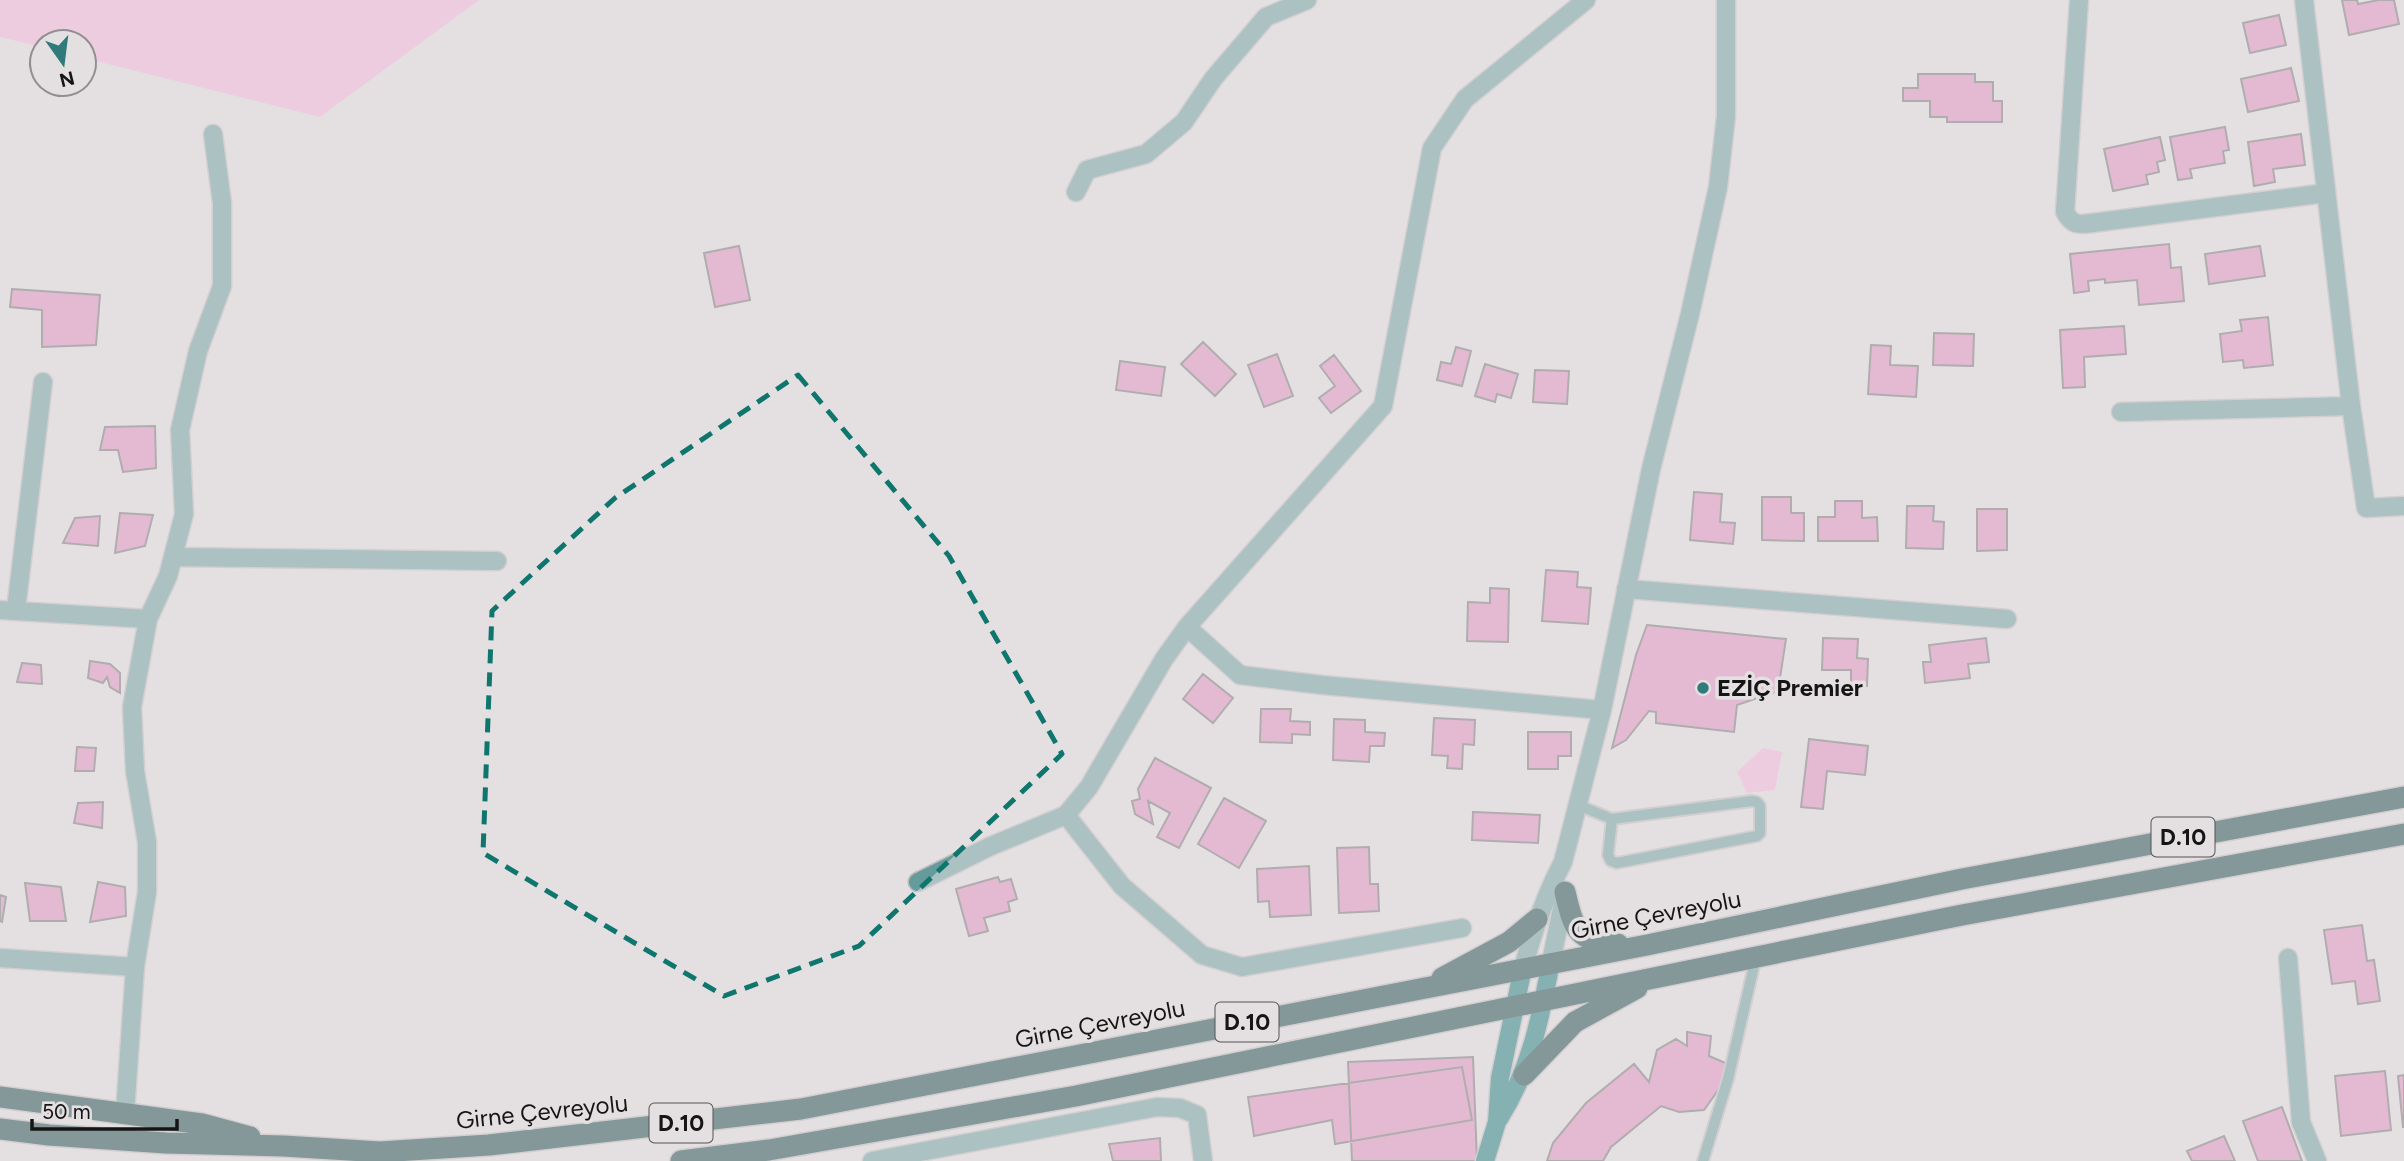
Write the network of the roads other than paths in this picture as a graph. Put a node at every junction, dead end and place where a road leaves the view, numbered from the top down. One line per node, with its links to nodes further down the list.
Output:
1 (1307, 0): 7 (street)
2 (1586, 0): 19 (street)
3 (1726, 0): 15 (street)
4 (2079, 0): 8 (street)
5 (2304, 0): 8 (street)
6 (213, 134): 13 (street)
7 (1076, 192)
8 (2326, 193): 10 (street)
9 (43, 382): 16 (street)
10 (2351, 406): 11 (street); 12 (street)
11 (2121, 412)
12 (2404, 506)
13 (173, 557): 14 (street); 17 (street)
14 (497, 561)
15 (1626, 589): 18 (street); 20 (street)
16 (8, 610): 17 (street)
17 (148, 619): 36 (street)
18 (2007, 619)
19 (1187, 628): 20 (street); 23 (street)
20 (1602, 710): 22 (street)
21 (2404, 797): 31 (highway, Girne Çevreyolu / D.10)
22 (1578, 805): 24 (lane); 26 (street)
23 (1066, 815): 27 (street); 30 (street)
24 (1612, 819): 24 (lane)
25 (2404, 834): 32 (highway, D.10)
26 (1563, 862): 28 (street); 29 (street)
27 (918, 882)
28 (1565, 892): 31 (highway); 35 (street)
29 (1537, 919): 37 (street); 39 (highway)
30 (1462, 928)
31 (1647, 945): 35 (highway, Girne Çevreyolu / D.10)
32 (1756, 957): 38 (highway, D.10); 52 (lane)
33 (0, 958): 36 (street)
34 (2288, 958): 53 (street)
35 (1551, 962): 37 (highway, Girne Çevreyolu / D.10); 40 (street)
36 (135, 967): 44 (street)
37 (1524, 968): 39 (highway, Girne Çevreyolu / D.10); 41 (street)
38 (1654, 978): 40 (highway, D.10); 42 (highway)
39 (1422, 988): 47 (highway, Girne Çevreyolu / D.10)
40 (1544, 1000): 41 (highway, D.10); 42 (street)
41 (1515, 1006): 45 (street); 48 (highway, D.10)
42 (1524, 1075): 45 (street)
43 (0, 1097): 44 (highway, D.10)
44 (125, 1113): 47 (highway, D.10)
45 (1497, 1122): 51 (street)
46 (0, 1129): 47 (highway, Girne Çevreyolu)
47 (284, 1146)
48 (681, 1161)
49 (872, 1161): 50 (street)
50 (1203, 1161)
51 (1485, 1161)
52 (1703, 1161)
53 (2317, 1161)

